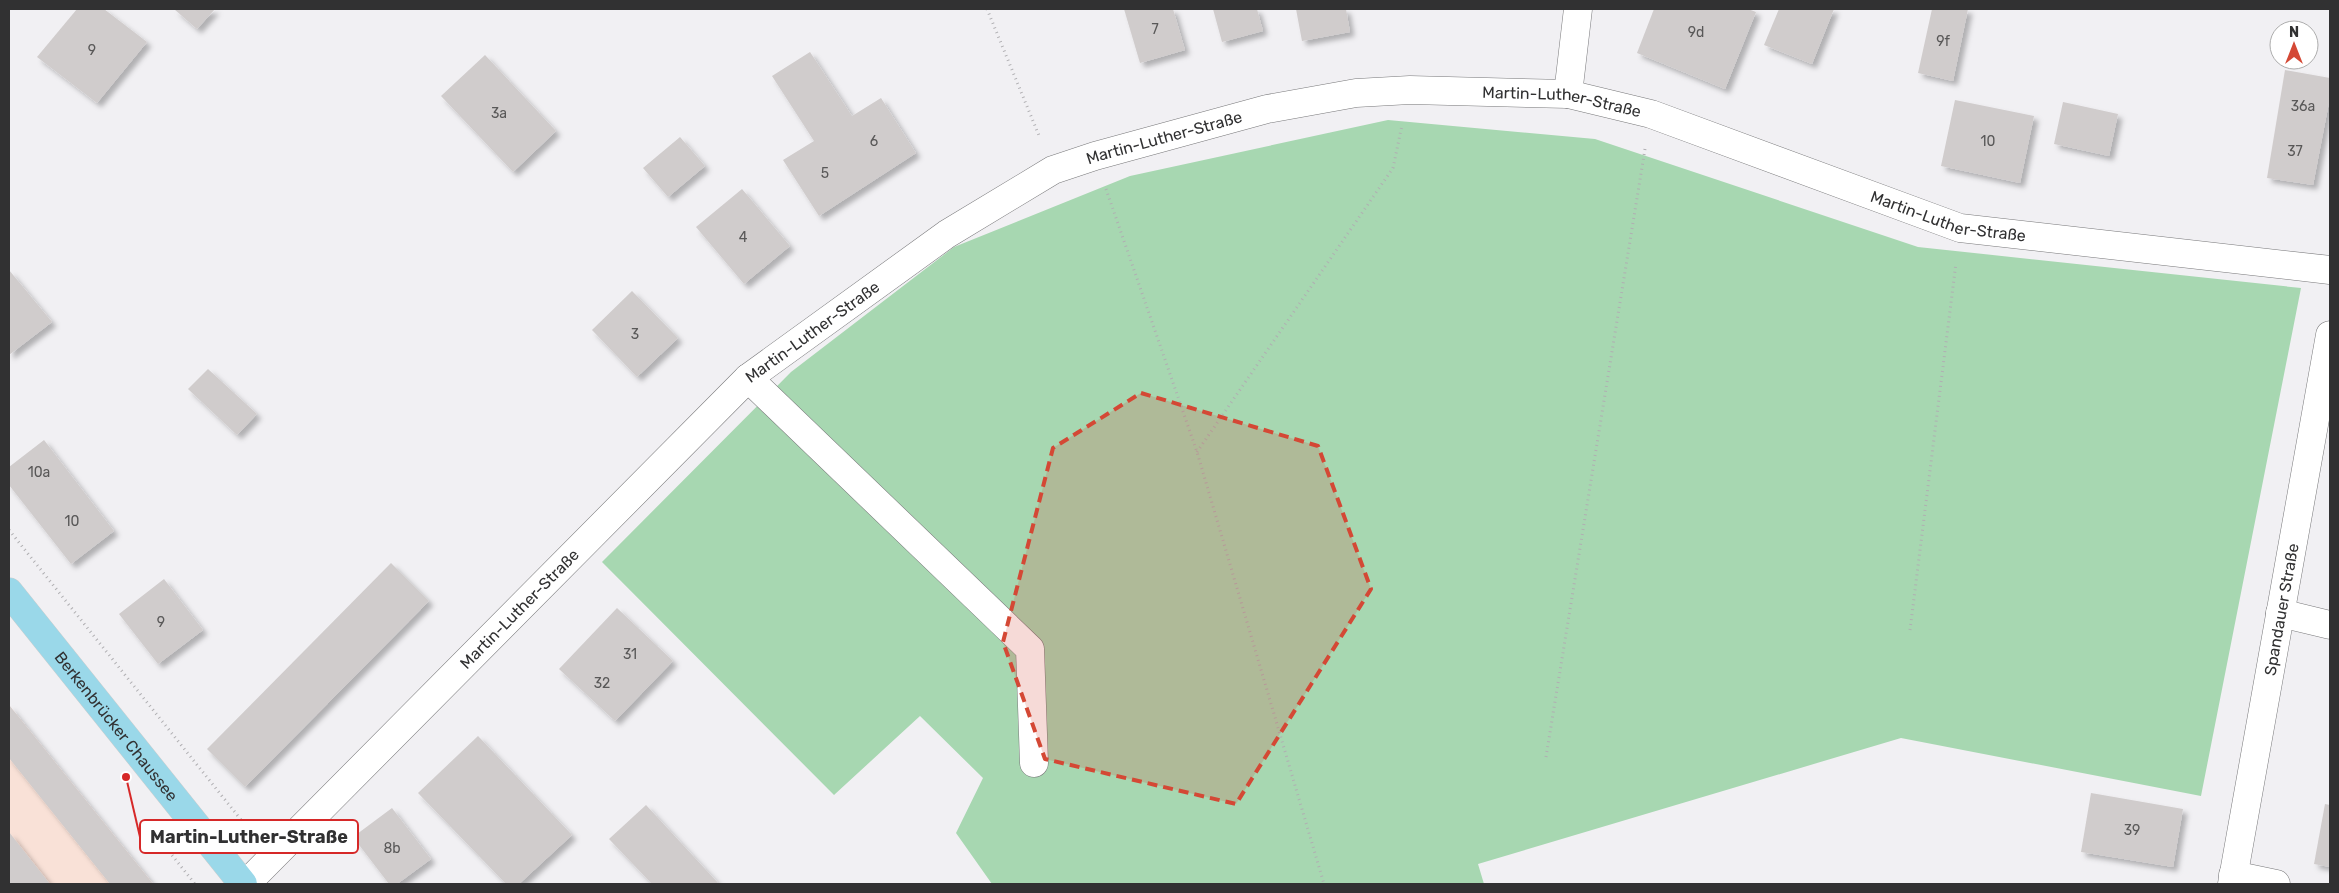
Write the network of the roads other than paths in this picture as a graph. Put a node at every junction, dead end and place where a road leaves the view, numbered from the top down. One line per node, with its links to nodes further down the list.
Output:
1 (1578, 9): 2 (street)
2 (1568, 94): 3 (street, Martin-Luther-Straße); 5 (street, Martin-Luther-Straße)
3 (2330, 270)
4 (2330, 335): 7 (street, Spandauer Straße)
5 (748, 378): 9 (street); 11 (street, Martin-Luther-Straße)
6 (9, 592): 11 (main road, Berkenbrücker Chaussee)
7 (2280, 613): 8 (street); 10 (street, Spandauer Straße)
8 (2330, 625)
9 (1034, 763)
10 (2233, 880): 12 (street)
11 (245, 884)
12 (2276, 884)

